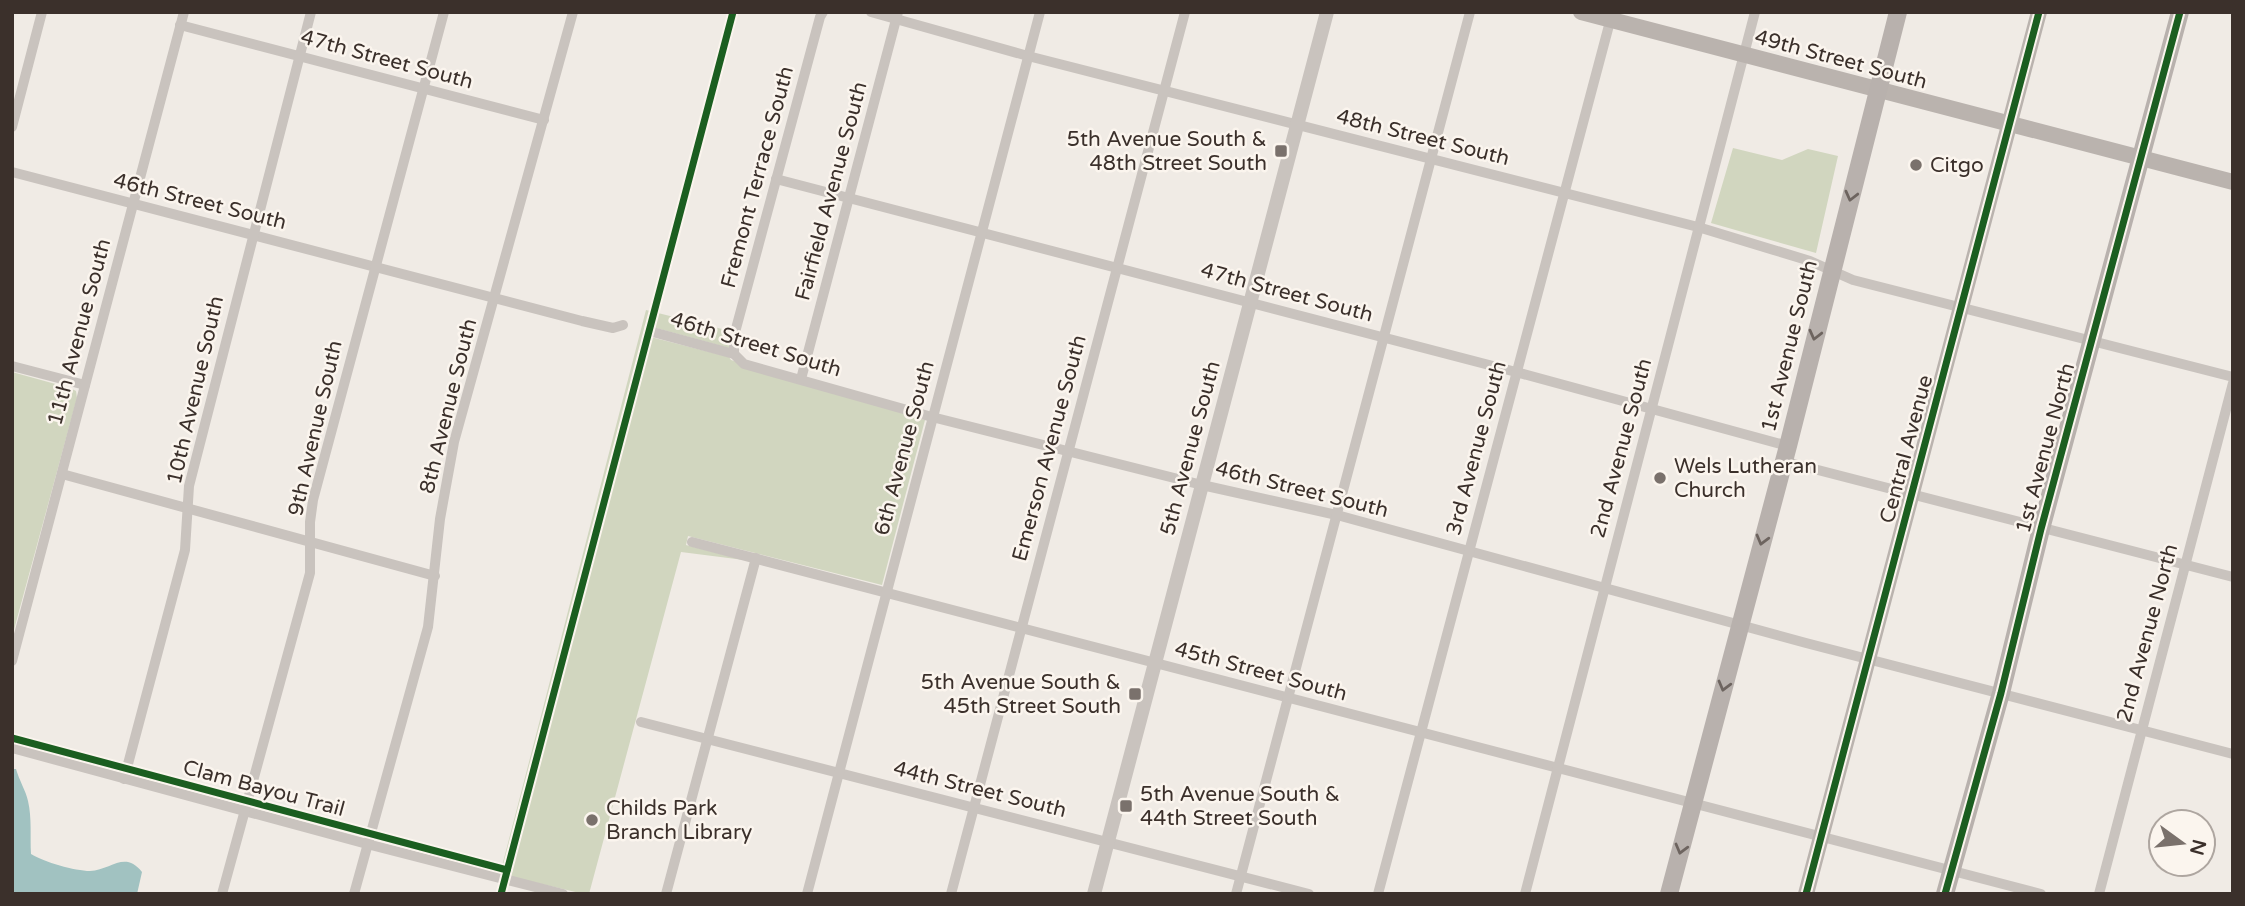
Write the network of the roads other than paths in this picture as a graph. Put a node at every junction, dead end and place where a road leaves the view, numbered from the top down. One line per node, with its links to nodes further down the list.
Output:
1 (42, 12): 29 (street)
2 (184, 12): 19 (street, 11th Avenue South)
3 (311, 12): 21 (street, 10th Avenue South)
4 (444, 12): 23 (street, 9th Avenue South)
5 (573, 12): 26 (street, 8th Avenue South)
6 (824, 12): 33 (street, Fremont Terrace South)
7 (871, 12): 17 (street, 48th Street South)
8 (1040, 12): 22 (street, 6th Avenue South)
9 (1185, 12): 25 (street, Emerson Avenue South)
10 (1327, 12): 27 (street, 5th Avenue South)
11 (1470, 12): 30 (street)
12 (1581, 12): 18 (main road, 49th Street South)
13 (1755, 12): 20 (street, 2nd Avenue South)
14 (1898, 12): 24 (main road, 1st Avenue South)
15 (2039, 12): 28 (main road, Central Avenue)
16 (2180, 12): 31 (main road, 1st Avenue North)
17 (897, 16): 22 (street, 48th Street South); 36 (street, Fairfield Avenue South)
18 (1611, 16): 20 (main road, 49th Street South); 35 (street, 3rd Avenue South)
19 (180, 25): 21 (street, 47th Street South); 37 (street, 11th Avenue South)
20 (1744, 55): 24 (main road, 49th Street South); 38 (street, 2nd Avenue South)
21 (299, 56): 23 (street, 47th Street South); 40 (street, 10th Avenue South)
22 (1028, 56): 25 (street, 48th Street South); 39 (street, 6th Avenue South)
23 (423, 90): 26 (street, 47th Street South); 41 (street, 9th Avenue South)
24 (1878, 90): 28 (main road, 49th Street South); 43 (main road, 1st Avenue South, one-way to 43)
25 (1164, 91): 27 (street, 48th Street South); 42 (street, Emerson Avenue South)
26 (544, 120): 44 (street, 8th Avenue South)
27 (1297, 125): 30 (street, 48th Street South); 45 (street, 5th Avenue South)
28 (2010, 125): 31 (main road, 49th Street South); 46 (main road, Central Avenue)
29 (12, 127)
30 (1431, 159): 35 (street, 48th Street South); 49 (street)
31 (2141, 159): 34 (main road, 49th Street South); 50 (main road, 1st Avenue North)
32 (12, 172): 37 (street, 46th Street South)
33 (776, 179): 36 (street, 47th Street South); 51 (street, Fremont Terrace South)
34 (2233, 183)
35 (1564, 193): 38 (street, 48th Street South); 53 (street, 3rd Avenue South)
36 (849, 198): 39 (street, 47th Street South); 54 (street, Fairfield Avenue South)
37 (132, 205): 40 (street, 46th Street South); 56 (street, 11th Avenue South)
38 (1698, 227): 43 (street, 48th Street South); 57 (street, 2nd Avenue South)
39 (981, 232): 42 (street, 47th Street South); 58 (street, 6th Avenue South)
40 (253, 234): 41 (street, 46th Street South); 64 (street, 10th Avenue South)
41 (374, 267): 44 (street, 46th Street South); 68 (street, 9th Avenue South)
42 (1117, 268): 45 (street, 47th Street South); 59 (street, Emerson Avenue South)
43 (1832, 269): 46 (street, 48th Street South); 60 (main road, 1st Avenue South, one-way to 60)
44 (494, 299): 47 (street, 46th Street South); 72 (street, 8th Avenue South)
45 (1250, 303): 49 (street, 47th Street South); 62 (street, 5th Avenue South)
46 (1962, 308): 50 (street, 48th Street South); 63 (main road, Central Avenue)
47 (623, 325)
48 (649, 331): 51 (street, 46th Street South)
49 (1384, 337): 53 (street, 47th Street South); 65 (street)
50 (2092, 341): 55 (street, 48th Street South); 66 (main road, 1st Avenue North)
51 (734, 354): 54 (street, 46th Street South)
52 (12, 366): 56 (street)
53 (1516, 372): 57 (street, 47th Street South); 69 (street, 3rd Avenue South)
54 (801, 379): 58 (street, 46th Street South)
55 (2233, 380): 71 (street, 2nd Avenue North)
56 (85, 386): 61 (street, 11th Avenue South)
57 (1652, 410): 60 (street, 47th Street South); 74 (street, 2nd Avenue South)
58 (932, 417): 59 (street, 46th Street South); 75 (street, 6th Avenue South)
59 (1068, 452): 62 (street, 46th Street South); 77 (street, Emerson Avenue South)
60 (1785, 454): 63 (street, 47th Street South); 76 (main road, 1st Avenue South, one-way to 76)
61 (62, 474): 64 (street); 79 (street, 11th Avenue South)
62 (1202, 485): 65 (street, 46th Street South); 80 (street, 5th Avenue South)
63 (1912, 495): 66 (street, 47th Street South); 78 (main road, Central Avenue)
64 (188, 509): 68 (street); 91 (street, 10th Avenue South)
65 (1337, 515): 69 (street, 46th Street South); 82 (street)
66 (2041, 529): 71 (street, 47th Street South); 81 (main road, 1st Avenue North)
67 (692, 542): 70 (street, 45th Street South)
68 (312, 543): 72 (street); 94 (street, 9th Avenue South)
69 (1469, 551): 74 (street, 46th Street South); 85 (street, 3rd Avenue South)
70 (756, 558): 75 (street, 45th Street South); 86 (street)
71 (2185, 565): 73 (street, 47th Street South); 84 (street, 2nd Avenue North)
72 (435, 576): 97 (street, 8th Avenue South)
73 (2233, 577)
74 (1604, 588): 76 (street, 46th Street South); 89 (street, 2nd Avenue South)
75 (887, 592): 77 (street, 45th Street South); 90 (street, 6th Avenue South)
76 (1740, 625): 78 (street, 46th Street South); 92 (main road, 1st Avenue South, one-way to 92)
77 (1021, 628): 80 (street, 45th Street South); 93 (street, Emerson Avenue South)
78 (1868, 659): 81 (street, 46th Street South); 95 (main road, Central Avenue)
79 (12, 661)
80 (1155, 663): 82 (street, 45th Street South); 96 (street, 5th Avenue South)
81 (2001, 693): 84 (street, 46th Street South); 98 (main road, 1st Avenue North)
82 (1289, 697): 85 (street, 45th Street South); 99 (street)
83 (641, 722): 86 (street, 44th Street South)
84 (2142, 729): 88 (street, 46th Street South); 115 (street, 2nd Avenue North)
85 (1421, 732): 89 (street, 45th Street South); 109 (street, 3rd Avenue South)
86 (707, 739): 90 (street, 44th Street South); 103 (street)
87 (12, 748): 91 (street)
88 (2233, 754)
89 (1557, 768): 92 (street, 45th Street South); 110 (street, 2nd Avenue South)
90 (839, 773): 93 (street, 44th Street South); 104 (street, 6th Avenue South)
91 (124, 779): 94 (street)
92 (1693, 803): 95 (street, 45th Street South); 111 (main road, 1st Avenue South, one-way to 111)
93 (974, 808): 96 (street, 44th Street South); 105 (street, Emerson Avenue South)
94 (244, 811): 97 (street); 100 (street, 9th Avenue South)
95 (1821, 837): 98 (street, 45th Street South); 112 (main road, Central Avenue)
96 (1108, 842): 99 (street, 44th Street South); 106 (street, 5th Avenue South)
97 (368, 844): 101 (street, 8th Avenue South); 102 (street)
98 (1952, 870): 113 (main road, 1st Avenue North); 114 (street, 45th Street South)
99 (1241, 876): 107 (street); 108 (street, 44th Street South)
100 (222, 894)
101 (354, 894)
102 (563, 894)
103 (666, 894)
104 (807, 894)
105 (951, 894)
106 (1094, 894)
107 (1236, 894)
108 (1310, 894)
109 (1378, 894)
110 (1525, 894)
111 (1669, 894)
112 (1806, 894)
113 (1945, 894)
114 (2041, 894)
115 (2099, 894)

